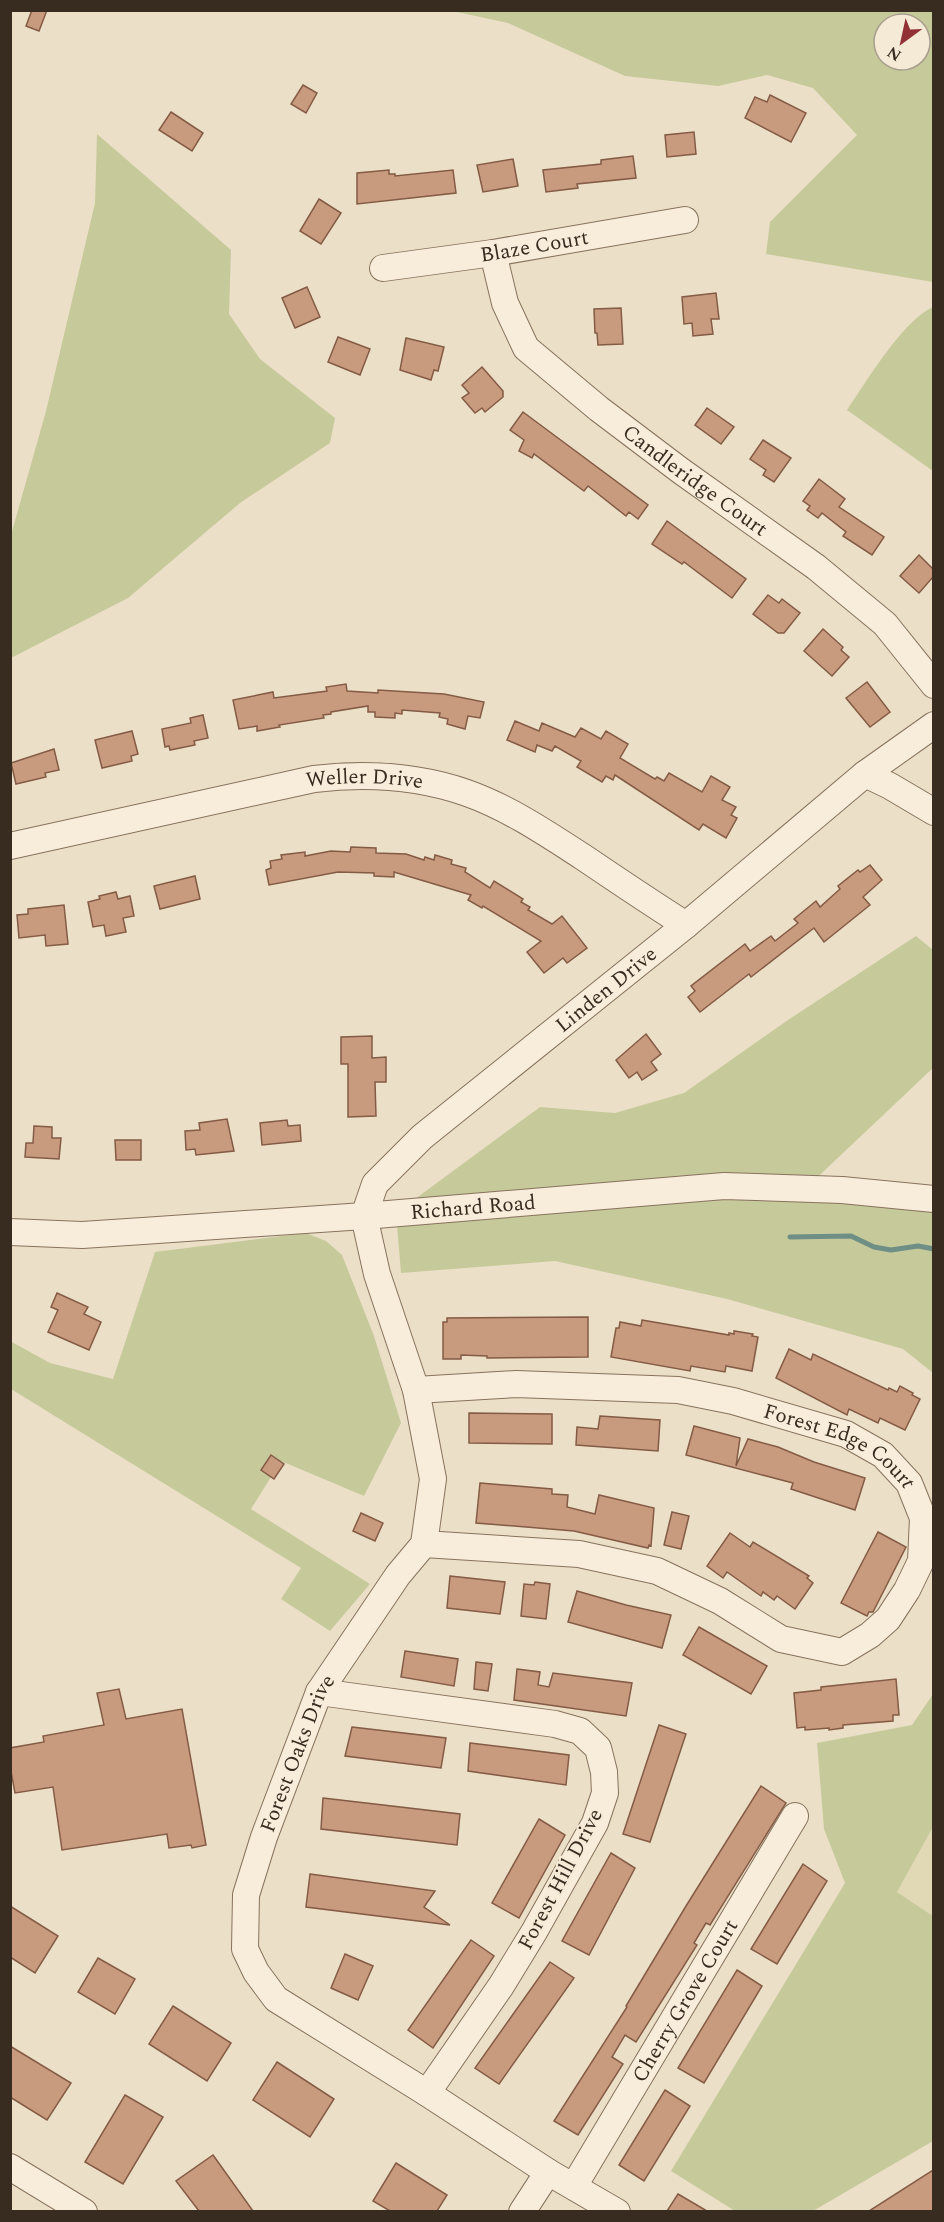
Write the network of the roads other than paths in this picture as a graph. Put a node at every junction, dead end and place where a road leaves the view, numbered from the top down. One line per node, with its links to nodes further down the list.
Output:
1 (685, 220): 2 (street, Blaze Court)
2 (493, 253): 3 (street, Blaze Court); 4 (street, Candleridge Court)
3 (383, 268)
4 (933, 685)
5 (933, 725): 6 (street, Linden Drive)
6 (865, 774): 7 (street); 9 (street, Linden Drive)
7 (933, 812)
8 (10, 846): 9 (street, Weller Drive)
9 (686, 926): 11 (street, Linden Drive)
10 (933, 1199): 11 (street, Richard Road)
11 (364, 1216): 12 (street, Richard Road); 13 (street)
12 (10, 1232)
13 (416, 1390): 14 (street); 14 (street, Forest Edge Court)
14 (424, 1544): 15 (street, Forest Oaks Drive)
15 (319, 1692): 17 (street, Forest Oaks Drive); 17 (street, Forest Hill Drive)
16 (795, 1816): 20 (street, Cherry Grove Court)
17 (427, 2092): 19 (street, Forest Oaks Drive)
18 (10, 2167): 21 (street)
19 (548, 2172): 20 (street); 22 (street)
20 (574, 2186): 23 (street)
21 (84, 2211)
22 (522, 2211)
23 (616, 2211)

